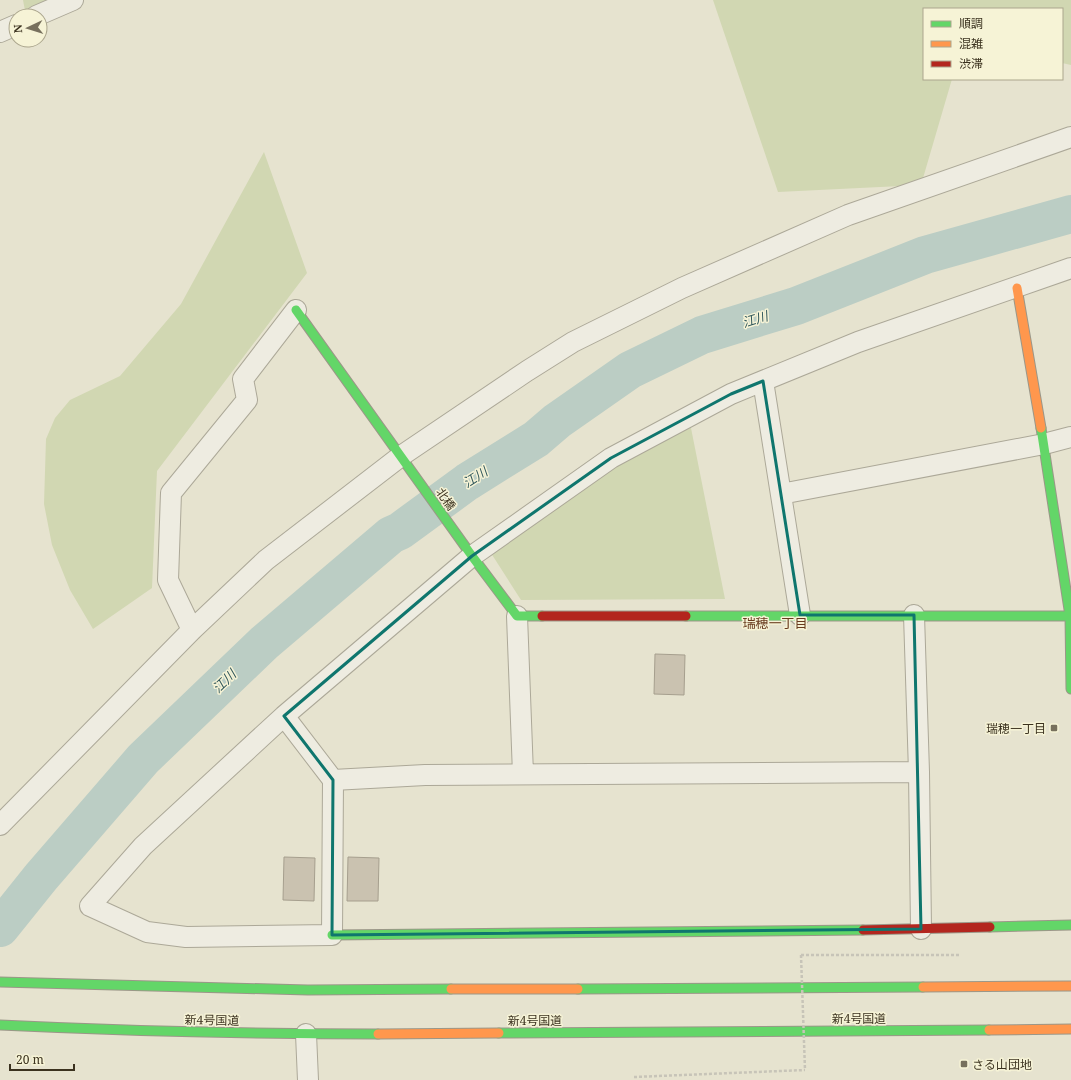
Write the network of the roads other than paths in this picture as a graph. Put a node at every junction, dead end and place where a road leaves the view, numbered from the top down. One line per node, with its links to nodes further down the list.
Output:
1 (73, 0): 2 (street)
2 (48, 11)
3 (1071, 137): 10 (street)
4 (1071, 268): 5 (street)
5 (1016, 288): 7 (street); 9 (main road)
6 (296, 310): 10 (main road, 北橋); 17 (street)
7 (763, 381): 11 (street); 12 (street)
8 (1071, 437): 9 (street)
9 (1044, 444): 11 (street); 16 (main road)
10 (401, 456): 12 (main road, 北橋); 17 (street)
11 (781, 494): 13 (street)
12 (472, 556): 15 (main road, 北橋); 19 (street)
13 (800, 615): 14 (main road); 15 (main road)
14 (914, 615): 16 (main road); 20 (street)
15 (517, 616): 21 (street)
16 (1071, 616): 18 (main road)
17 (192, 630): 23 (street)
18 (1071, 689)
19 (284, 716): 22 (street); 26 (street)
20 (919, 772): 21 (street); 25 (street)
21 (523, 774): 22 (street)
22 (333, 780): 26 (street)
23 (0, 825)
24 (1071, 925): 25 (main road)
25 (921, 929): 26 (main road)
26 (332, 935)
27 (0, 982): 28 (main road)
28 (1071, 986)
29 (0, 1025): 31 (main road, 新4号国道)
30 (1071, 1029): 31 (main road, 新4号国道)
31 (306, 1034): 32 (street)
32 (308, 1080)

